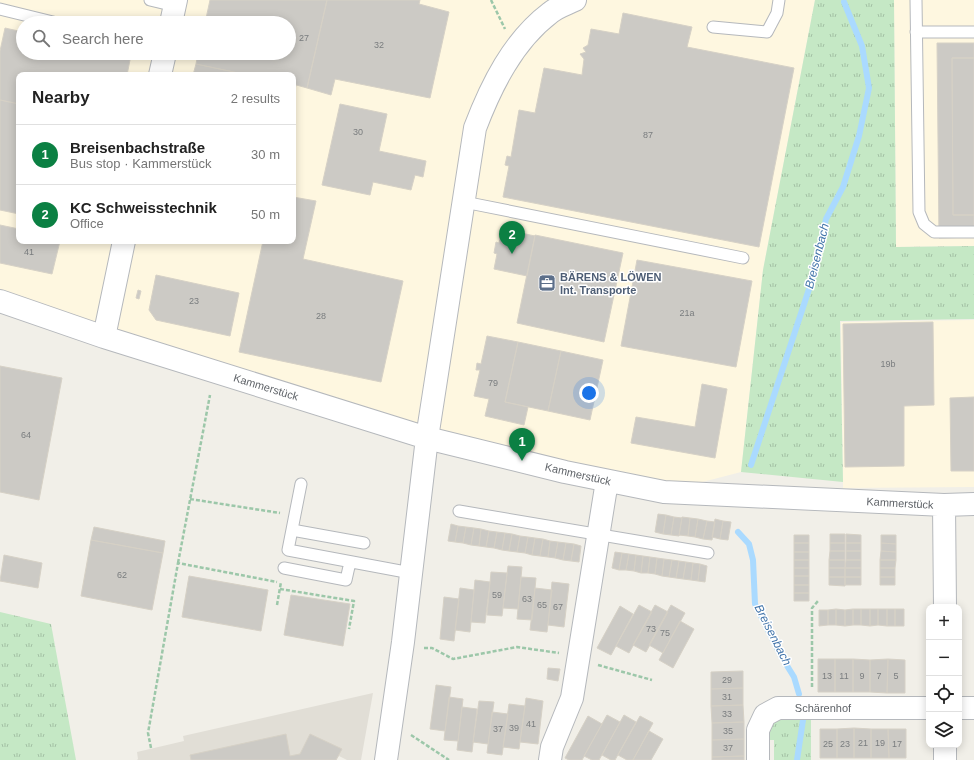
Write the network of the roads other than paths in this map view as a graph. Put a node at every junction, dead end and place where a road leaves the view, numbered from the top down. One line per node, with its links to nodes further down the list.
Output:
1 (150, 0): 6 (lane)
2 (575, 0): 13 (street)
3 (779, 0): 8 (lane)
4 (916, 0): 9 (lane)
5 (0, 9): 7 (lane)
6 (174, 10)
7 (28, 16)
8 (713, 27)
9 (916, 32): 10 (lane); 14 (lane)
10 (974, 32)
11 (163, 60): 12 (street)
12 (161, 72)
13 (464, 202): 16 (lane); 19 (street)
14 (974, 232)
15 (123, 244): 18 (street)
16 (743, 258)
17 (0, 301): 18 (street, Kammerstück)
18 (104, 337): 19 (street, Kammerstück)
19 (427, 438): 20 (street, Kammerstück); 31 (street)
20 (607, 481): 23 (street, Kammerstück); 26 (street)
21 (301, 484): 25 (lane)
22 (974, 504): 23 (street, Kammerstück)
23 (944, 505): 32 (street)
24 (459, 511): 26 (lane)
25 (292, 530): 27 (lane); 29 (lane)
26 (598, 535): 28 (lane); 38 (street)
27 (364, 544)
28 (708, 553)
29 (350, 562): 30 (lane); 31 (lane)
30 (284, 568)
31 (411, 573): 37 (street)
32 (945, 604)
33 (926, 708): 39 (street, Schärenhof)
34 (962, 708): 35 (street)
35 (974, 708)
36 (945, 748): 40 (street)
37 (386, 760)
38 (550, 760)
39 (758, 760)
40 (945, 760)

